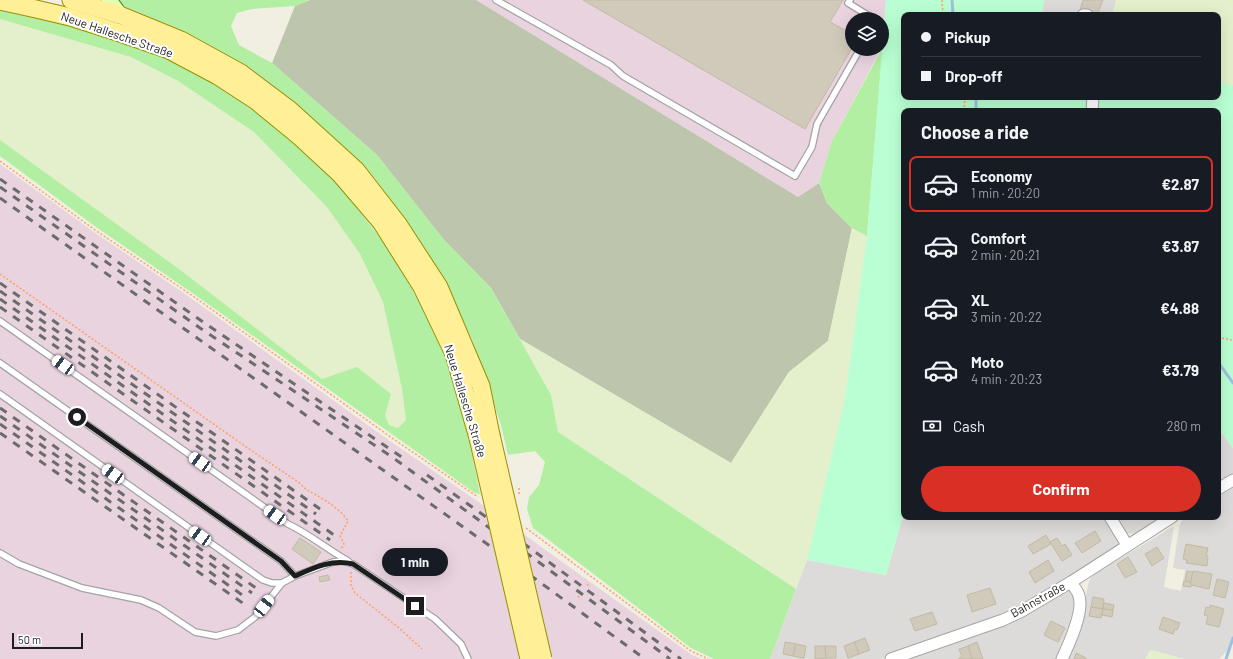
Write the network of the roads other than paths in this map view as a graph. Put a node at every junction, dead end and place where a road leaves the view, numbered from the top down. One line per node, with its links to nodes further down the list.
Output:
1 (74, 0): 7 (main road, Neue Hallesche Straße); 8 (main road)
2 (109, 0): 7 (street)
3 (496, 0): 9 (lane)
4 (850, 0): 6 (lane)
5 (0, 1): 8 (main road, Neue Hallesche Straße)
6 (863, 12)
7 (120, 15): 13 (main road, Neue Hallesche Straße)
8 (70, 17): 13 (main road, Neue Hallesche Straße)
9 (856, 56)
10 (0, 321): 20 (lane)
11 (0, 364): 21 (lane)
12 (0, 394): 23 (lane)
13 (484, 436): 25 (main road, Neue Hallesche Straße, bridge); 26 (main road, Neue Hallesche Straße, bridge)
14 (1233, 480): 15 (street)
15 (1221, 487)
16 (1112, 520): 18 (street)
17 (1167, 520): 18 (street, Bahnstraße)
18 (1127, 545): 22 (street, Bahnstraße)
19 (0, 553): 23 (lane)
20 (353, 564): 21 (lane); 24 (lane)
21 (295, 576): 23 (lane)
22 (1071, 582): 27 (street, Bahnstraße); 28 (street)
23 (282, 583)
24 (468, 659)
25 (529, 659)
26 (543, 659)
27 (891, 659)
28 (1062, 659)

